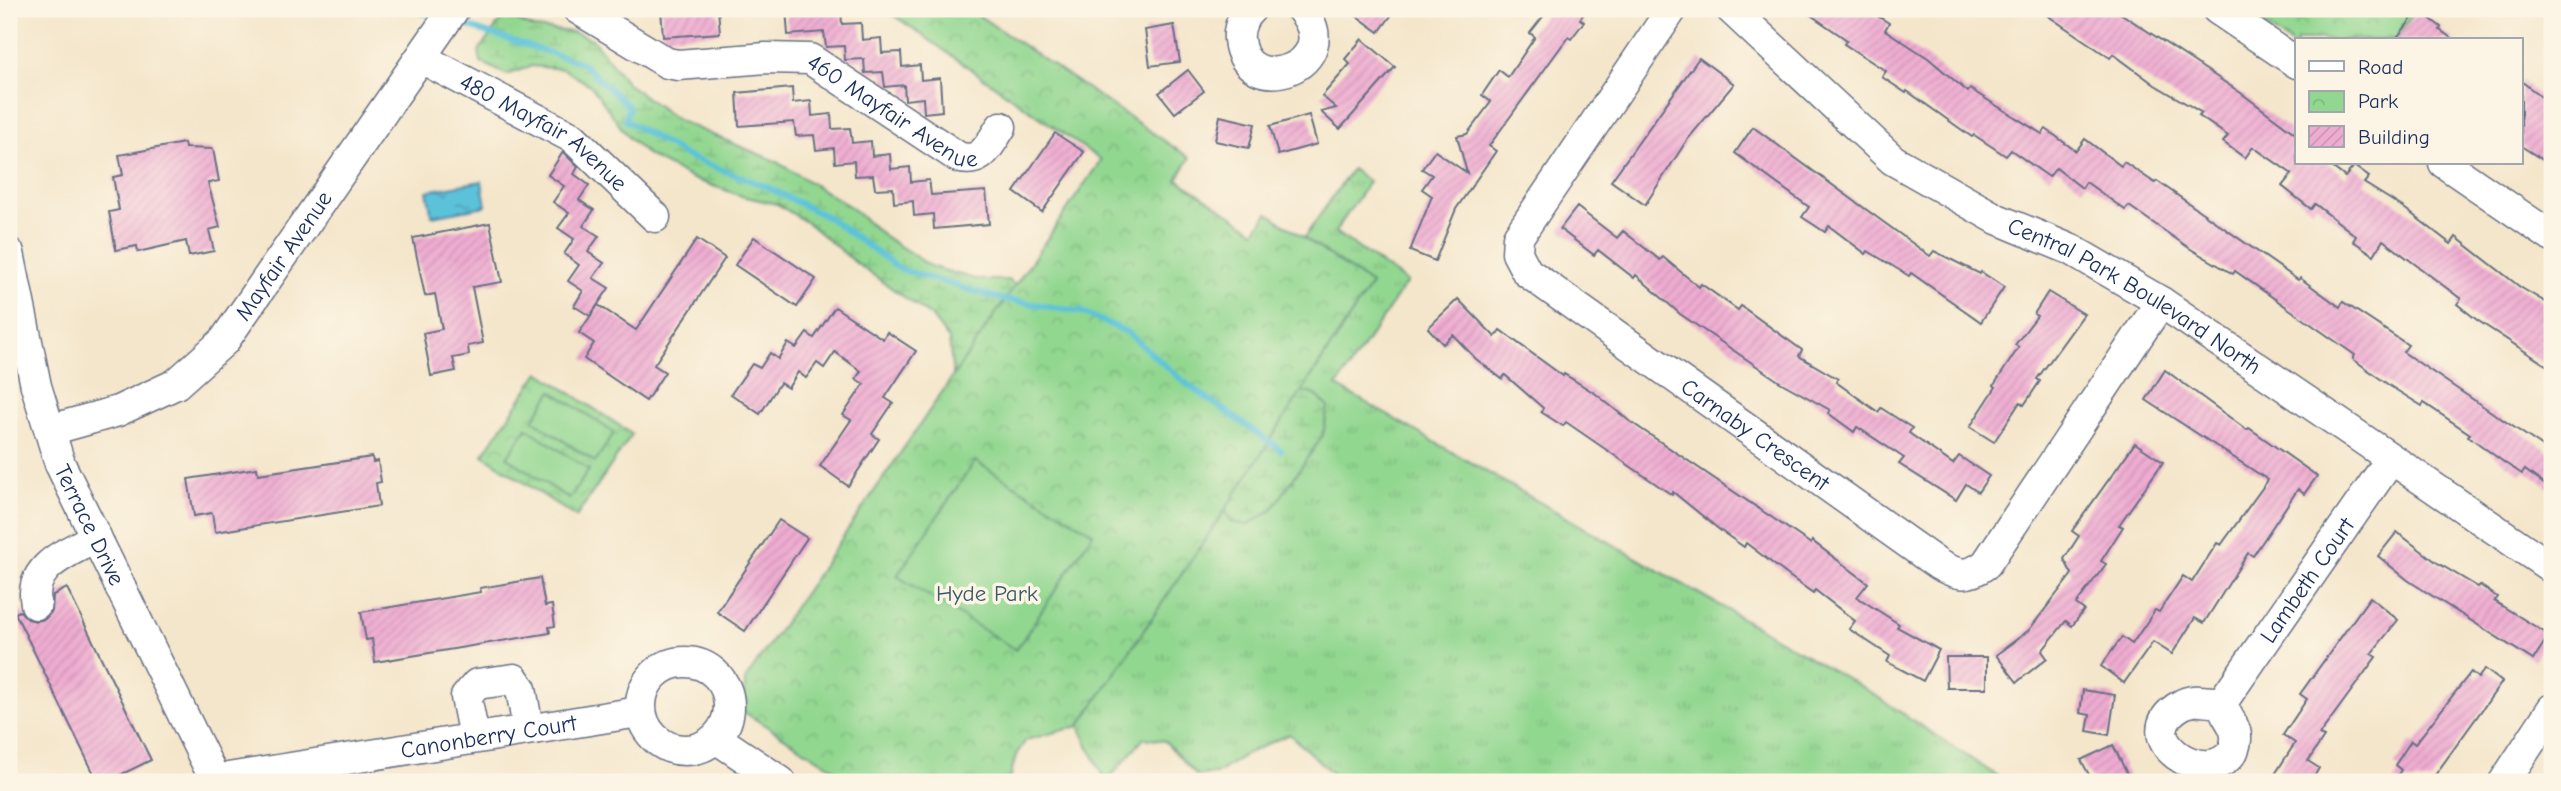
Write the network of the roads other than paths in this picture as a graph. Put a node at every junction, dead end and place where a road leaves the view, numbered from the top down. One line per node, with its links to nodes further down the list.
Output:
1 (454, 9): 8 (street, Mayfair Avenue)
2 (578, 9): 10 (street, 460 Mayfair Avenue)
3 (1251, 9): 4 (street)
4 (1301, 9)
5 (1672, 9): 16 (street, Carnaby Crescent)
6 (1731, 9): 16 (street, Central Park Boulevard North)
7 (2217, 9): 9 (street)
8 (421, 58): 12 (street, 480 Mayfair Avenue); 17 (street, Mayfair Avenue)
9 (2295, 62)
10 (1001, 127)
11 (2445, 164): 13 (street)
12 (655, 217)
13 (2552, 237)
14 (9, 253): 15 (street, Terrace Drive)
15 (12, 290): 17 (street, Terrace Drive)
16 (2161, 302): 18 (street, Central Park Boulevard North)
17 (50, 430): 19 (street, Terrace Drive)
18 (2391, 459): 20 (street, Central Park Boulevard North); 22 (street, Lambeth Court)
19 (96, 537): 21 (street); 29 (street, Terrace Drive)
20 (2552, 568)
21 (36, 604)
22 (2223, 701)
23 (2552, 709): 31 (street)
24 (639, 712): 25 (street, Canonberry Court); 27 (street); 27 (street)
25 (528, 728): 26 (street, Canonberry Court); 26 (street)
26 (474, 737): 28 (street, Canonberry Court)
27 (716, 737): 30 (street)
28 (323, 773): 29 (street, Canonberry Court)
29 (216, 781)
30 (781, 782)
31 (2504, 782)

